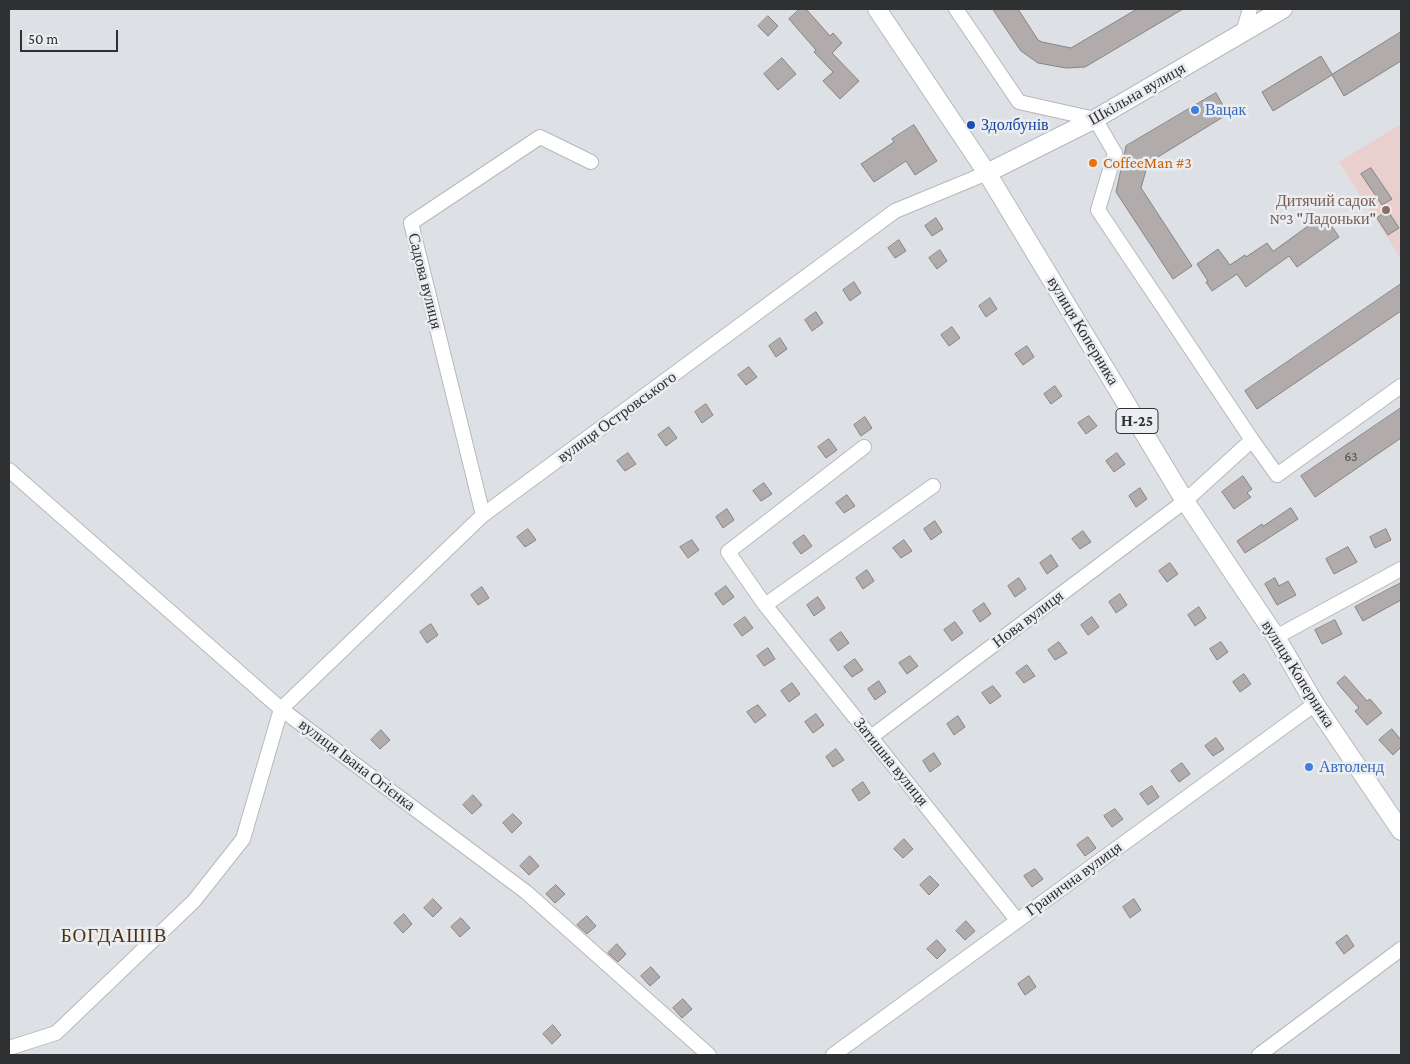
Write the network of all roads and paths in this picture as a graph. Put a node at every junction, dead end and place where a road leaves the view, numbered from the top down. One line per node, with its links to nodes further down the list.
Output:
1 (877, 9): 8 (main road, вулиця Коперника / Н-25)
2 (956, 9): 6 (street)
3 (1250, 9): 5 (street)
4 (1283, 9): 5 (main road, Шкільна вулиця)
5 (1243, 32): 6 (main road, Шкільна вулиця)
6 (1095, 119): 8 (main road, Шкільна вулиця); 10 (street)
7 (591, 162): 15 (street, Садова вулиця)
8 (987, 173): 14 (main road, вулиця Коперника / Н-25); 15 (street, вулиця Островського)
9 (1401, 386): 10 (street)
10 (1252, 440): 14 (street, Нова вулиця)
11 (864, 447): 17 (street, Затишна вулиця)
12 (9, 470): 20 (street, вулиця Івана Огієнка)
13 (933, 486): 17 (street)
14 (1185, 501): 18 (main road, вулиця Коперника / Н-25); 21 (street, Нова вулиця)
15 (483, 515): 20 (street, вулиця Островського)
16 (1401, 569): 18 (street)
17 (765, 605): 21 (street, Затишна вулиця)
18 (1276, 637): 19 (main road, вулиця Коперника / Н-25)
19 (1315, 704): 22 (main road, вулиця Коперника / Н-25); 23 (street, Гранична вулиця)
20 (281, 709): 25 (street); 26 (street, вулиця Івана Огієнка)
21 (871, 737): 23 (street, Затишна вулиця)
22 (1401, 831)
23 (1017, 920): 27 (street, Гранична вулиця)
24 (1401, 949): 28 (street)
25 (9, 1048)
26 (709, 1055)
27 (833, 1055)
28 (1259, 1055)

